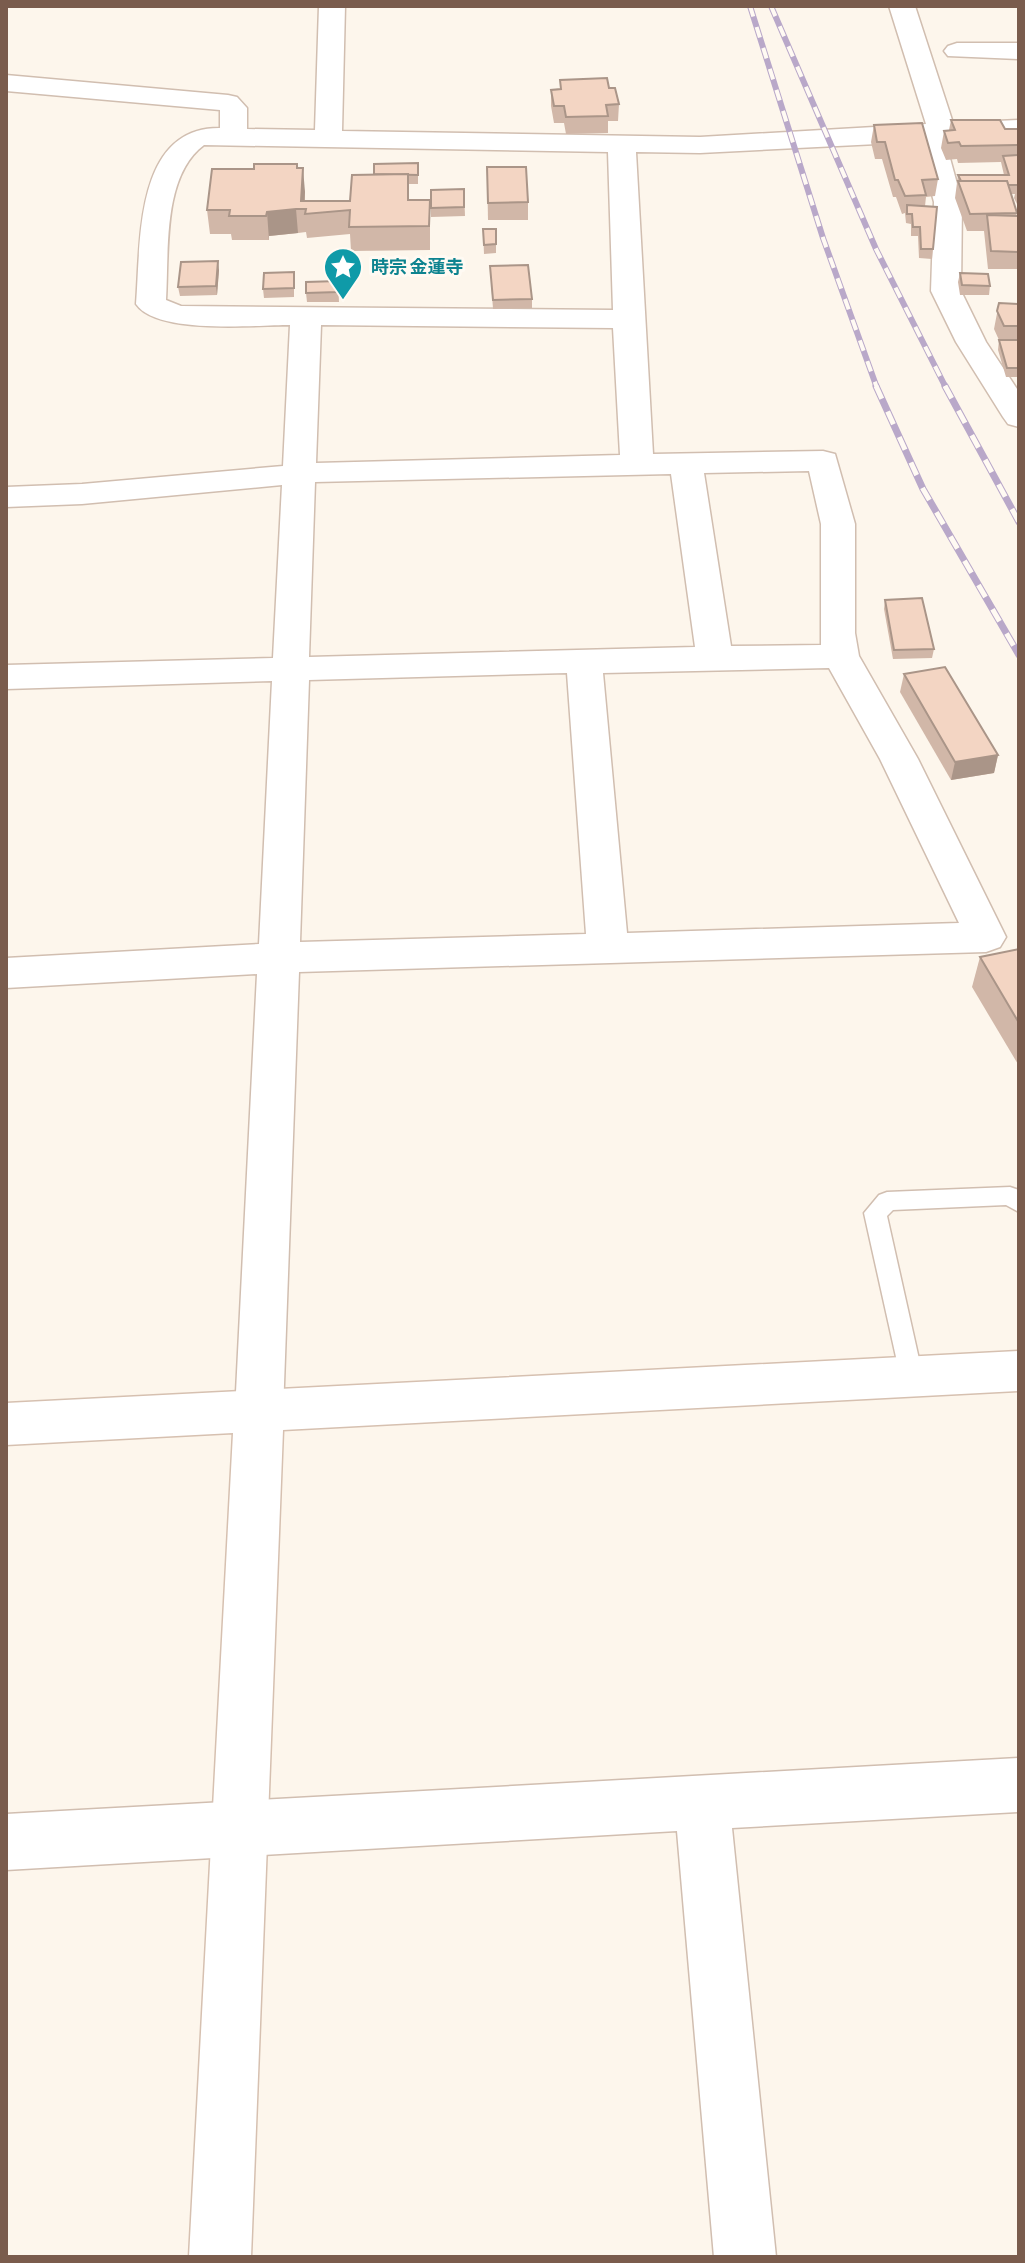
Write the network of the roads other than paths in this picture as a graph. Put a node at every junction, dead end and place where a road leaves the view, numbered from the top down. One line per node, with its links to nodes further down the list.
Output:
1 (332, 6): 9 (street)
2 (902, 6): 7 (street)
3 (957, 51): 4 (street)
4 (1019, 51)
5 (6, 83): 8 (street)
6 (1019, 128): 7 (street)
7 (936, 131): 10 (street); 13 (street)
8 (233, 137): 9 (street); 11 (street)
9 (328, 138): 10 (street)
10 (622, 144): 12 (street)
11 (306, 316): 12 (street); 16 (street)
12 (628, 319): 14 (street)
13 (1019, 417)
14 (637, 465): 15 (street); 16 (street)
15 (686, 465): 18 (street); 19 (street)
16 (297, 476): 17 (street); 21 (street)
17 (6, 497)
18 (841, 656): 19 (street); 23 (street)
19 (715, 658): 20 (street)
20 (584, 662): 21 (street); 23 (street)
21 (292, 669): 22 (street); 24 (street)
22 (6, 677)
23 (608, 948): 24 (street)
24 (278, 958): 25 (street); 29 (street)
25 (6, 973)
26 (1019, 1203): 28 (lane)
27 (1019, 1371): 28 (street)
28 (911, 1377): 29 (street)
29 (259, 1412): 30 (street); 33 (street)
30 (6, 1424)
31 (1019, 1785): 32 (street)
32 (702, 1804): 33 (street); 36 (street)
33 (239, 1826): 34 (street); 35 (street)
34 (6, 1842)
35 (220, 2257)
36 (745, 2257)

